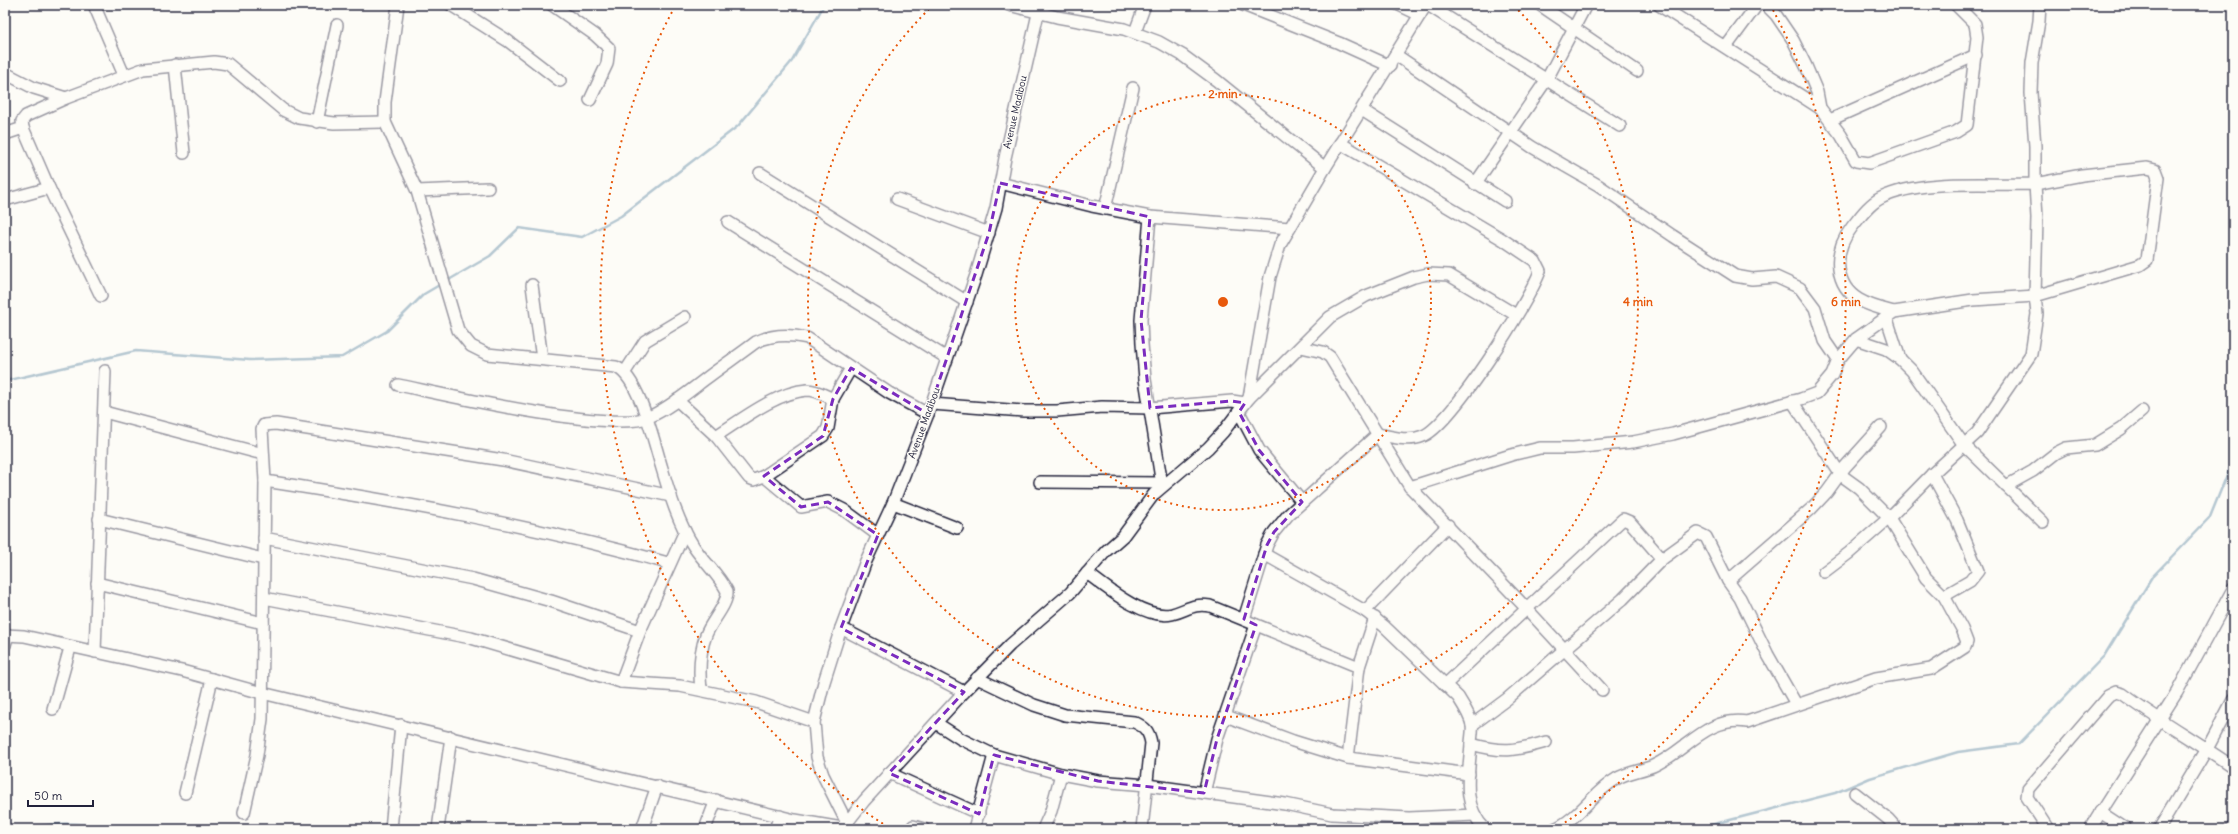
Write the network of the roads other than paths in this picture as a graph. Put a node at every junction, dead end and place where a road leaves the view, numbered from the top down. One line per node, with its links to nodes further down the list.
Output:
1 (94, 5): 29 (street)
2 (398, 5): 39 (street)
3 (451, 5): 31 (street)
4 (552, 5): 34 (street)
5 (1009, 5): 17 (street)
6 (1145, 5): 21 (street)
7 (1243, 5): 26 (street)
8 (1399, 5): 18 (street)
9 (1427, 5): 18 (street); 30 (street)
10 (1540, 5): 20 (street)
11 (1586, 5): 20 (street)
12 (1659, 5): 22 (street)
13 (1757, 5): 22 (street)
14 (1766, 5): 35 (street)
15 (1956, 5): 24 (street)
16 (2040, 5): 50 (street)
17 (1039, 9): 21 (street); 48 (street, Avenue Madibou)
18 (1420, 15): 23 (street)
19 (337, 25): 38 (street)
20 (1573, 27): 27 (street); 30 (street)
21 (1135, 32): 46 (street)
22 (1726, 47): 35 (street)
23 (1396, 55): 26 (street); 42 (street)
24 (1976, 55): 37 (street); 37 (street)
25 (175, 64): 29 (street); 38 (street); 45 (street)
26 (1390, 66): 36 (street)
27 (1636, 71)
28 (5, 73): 33 (street)
29 (124, 75): 33 (street)
30 (1547, 79): 40 (street); 42 (street)
31 (560, 81)
32 (1133, 88): 57 (street)
33 (66, 98): 41 (street)
34 (590, 100)
35 (1820, 108): 37 (street)
36 (1362, 110): 44 (street); 49 (street)
37 (1830, 120)
38 (318, 122): 39 (street)
39 (385, 122): 53 (street)
40 (1620, 126)
41 (23, 128): 43 (street); 51 (street)
42 (1509, 131): 49 (street); 74 (street)
43 (5, 134)
44 (1340, 143): 46 (street); 67 (street)
45 (184, 153)
46 (1325, 168): 60 (street)
47 (760, 173): 65 (street)
48 (1000, 183): 57 (street); 61 (street, Avenue Madibou)
49 (1475, 184): 56 (street)
50 (2034, 184): 64 (street); 64 (street); 66 (street)
51 (49, 188): 55 (street); 63 (street)
52 (488, 188): 53 (street)
53 (417, 191): 73 (street)
54 (898, 199): 61 (street)
55 (5, 200)
56 (1505, 201)
57 (1105, 209): 58 (street)
58 (1150, 217): 60 (street); 83 (street)
59 (728, 222): 71 (street)
60 (1290, 228): 82 (street)
61 (989, 233): 65 (street, Avenue Madibou)
62 (532, 285): 73 (street)
63 (101, 296)
64 (2035, 296): 66 (street); 91 (street)
65 (967, 302): 71 (street, Avenue Madibou)
66 (1890, 314): 69 (street); 72 (street)
67 (1516, 315): 70 (street); 89 (street)
68 (685, 317): 77 (street)
69 (1856, 339): 72 (street); 74 (street)
70 (1301, 347): 82 (street); 89 (street)
71 (947, 358): 84 (street, Avenue Madibou)
72 (1900, 359): 91 (street)
73 (542, 360): 77 (street)
74 (1838, 360): 81 (street)
75 (851, 368): 79 (street); 80 (street); 84 (street)
76 (105, 371): 86 (street)
77 (625, 372): 87 (street)
78 (398, 385): 87 (street)
79 (833, 399): 90 (street); 95 (street)
80 (677, 400): 87 (street); 90 (street)
81 (1792, 401): 94 (street); 100 (street)
82 (1244, 404): 83 (street); 98 (street); 102 (street)
83 (1150, 408): 84 (street); 98 (street)
84 (930, 409): 103 (street, Avenue Madibou)
85 (2142, 411): 99 (street)
86 (104, 412): 92 (street); 105 (street)
87 (648, 418): 101 (street)
88 (1881, 427): 94 (street)
89 (1378, 434): 100 (street); 102 (street)
90 (716, 436): 95 (street)
91 (1964, 445): 93 (street); 99 (street)
92 (263, 454): 96 (street); 101 (street)
93 (1932, 474): 104 (street); 121 (street)
94 (1841, 475): 104 (street); 118 (street)
95 (764, 476): 110 (street)
96 (265, 481): 111 (street); 115 (street)
97 (1040, 482): 98 (street)
98 (1162, 484): 117 (street)
99 (2006, 486): 106 (street)
100 (1410, 487): 107 (street)
101 (671, 496): 109 (street)
102 (1302, 502): 112 (street)
103 (893, 503): 108 (street); 110 (street, Avenue Madibou)
104 (1888, 518): 116 (street); 121 (street)
105 (99, 520): 113 (street); 119 (street)
106 (2044, 522)
107 (1448, 525): 123 (street); 124 (street)
108 (957, 528)
109 (685, 531): 115 (street); 140 (street)
110 (878, 535): 129 (street, Avenue Madibou)
111 (264, 538): 113 (street); 130 (street)
112 (1264, 554): 124 (street); 126 (street)
113 (263, 559): 122 (street)
114 (1662, 559): 118 (street); 123 (street); 133 (street)
115 (668, 563): 130 (street)
116 (1824, 572)
117 (1087, 573): 126 (street); 136 (street)
118 (1728, 581): 145 (street)
119 (97, 583): 127 (street); 134 (street)
120 (2233, 589): 148 (street)
121 (1944, 596): 145 (street)
122 (264, 598): 127 (street); 138 (street)
123 (1527, 608): 133 (street); 139 (street)
124 (1364, 611): 125 (street)
125 (1375, 618): 135 (street); 139 (street)
126 (1244, 619): 128 (street)
127 (264, 623): 143 (street)
128 (1256, 625): 135 (street); 147 (street)
129 (841, 628): 142 (street); 149 (street, Avenue Madibou)
130 (640, 631): 138 (street)
131 (6, 638): 132 (street)
132 (70, 648): 134 (street); 146 (street)
133 (1564, 649): 141 (street); 152 (street)
134 (95, 652): 137 (street)
135 (1359, 667): 158 (street)
136 (977, 678): 142 (street); 163 (street)
137 (212, 679): 143 (street); 165 (street)
138 (621, 682): 140 (street)
139 (1445, 684): 152 (street)
140 (701, 690): 149 (street)
141 (1602, 690)
142 (964, 692): 150 (street)
143 (262, 693): 151 (street); 170 (street)
144 (2233, 700): 156 (street)
145 (1796, 704): 186 (street)
146 (53, 708)
147 (1226, 716): 158 (street); 166 (street)
148 (2159, 721): 156 (street); 169 (street); 188 (street)
149 (814, 722): 175 (street, Avenue Madibou)
150 (936, 723): 157 (street); 160 (street)
151 (401, 725): 153 (street); 176 (street)
152 (1472, 725): 155 (street)
153 (451, 737): 164 (street); 177 (street)
154 (1546, 742): 155 (street)
155 (1471, 744): 162 (street)
156 (2207, 749): 159 (street); 191 (street)
157 (994, 755): 161 (street); 171 (street)
158 (1348, 758): 162 (street)
159 (2233, 767)
160 (889, 773): 171 (street); 175 (street)
161 (1061, 774): 163 (street); 183 (street)
162 (1468, 774): 173 (street)
163 (1147, 785): 166 (street); 184 (street)
164 (657, 786): 168 (street); 178 (street)
165 (185, 793)
166 (1204, 793): 173 (street)
167 (1855, 793): 187 (street)
168 (716, 800): 172 (street); 179 (street)
169 (2100, 812): 189 (street); 190 (street)
170 (244, 813)
171 (979, 814): 182 (street)
172 (780, 816): 175 (street); 180 (street)
173 (1475, 816): 185 (street)
174 (913, 826): 181 (street)
175 (845, 827)
176 (391, 829)
177 (438, 829)
178 (642, 829)
179 (705, 829)
180 (776, 829)
181 (924, 829)
182 (974, 829)
183 (1043, 829)
184 (1142, 829)
185 (1486, 829)
186 (1554, 829)
187 (1897, 829)
188 (2048, 829)
189 (2090, 829)
190 (2126, 829)
191 (2159, 829)

